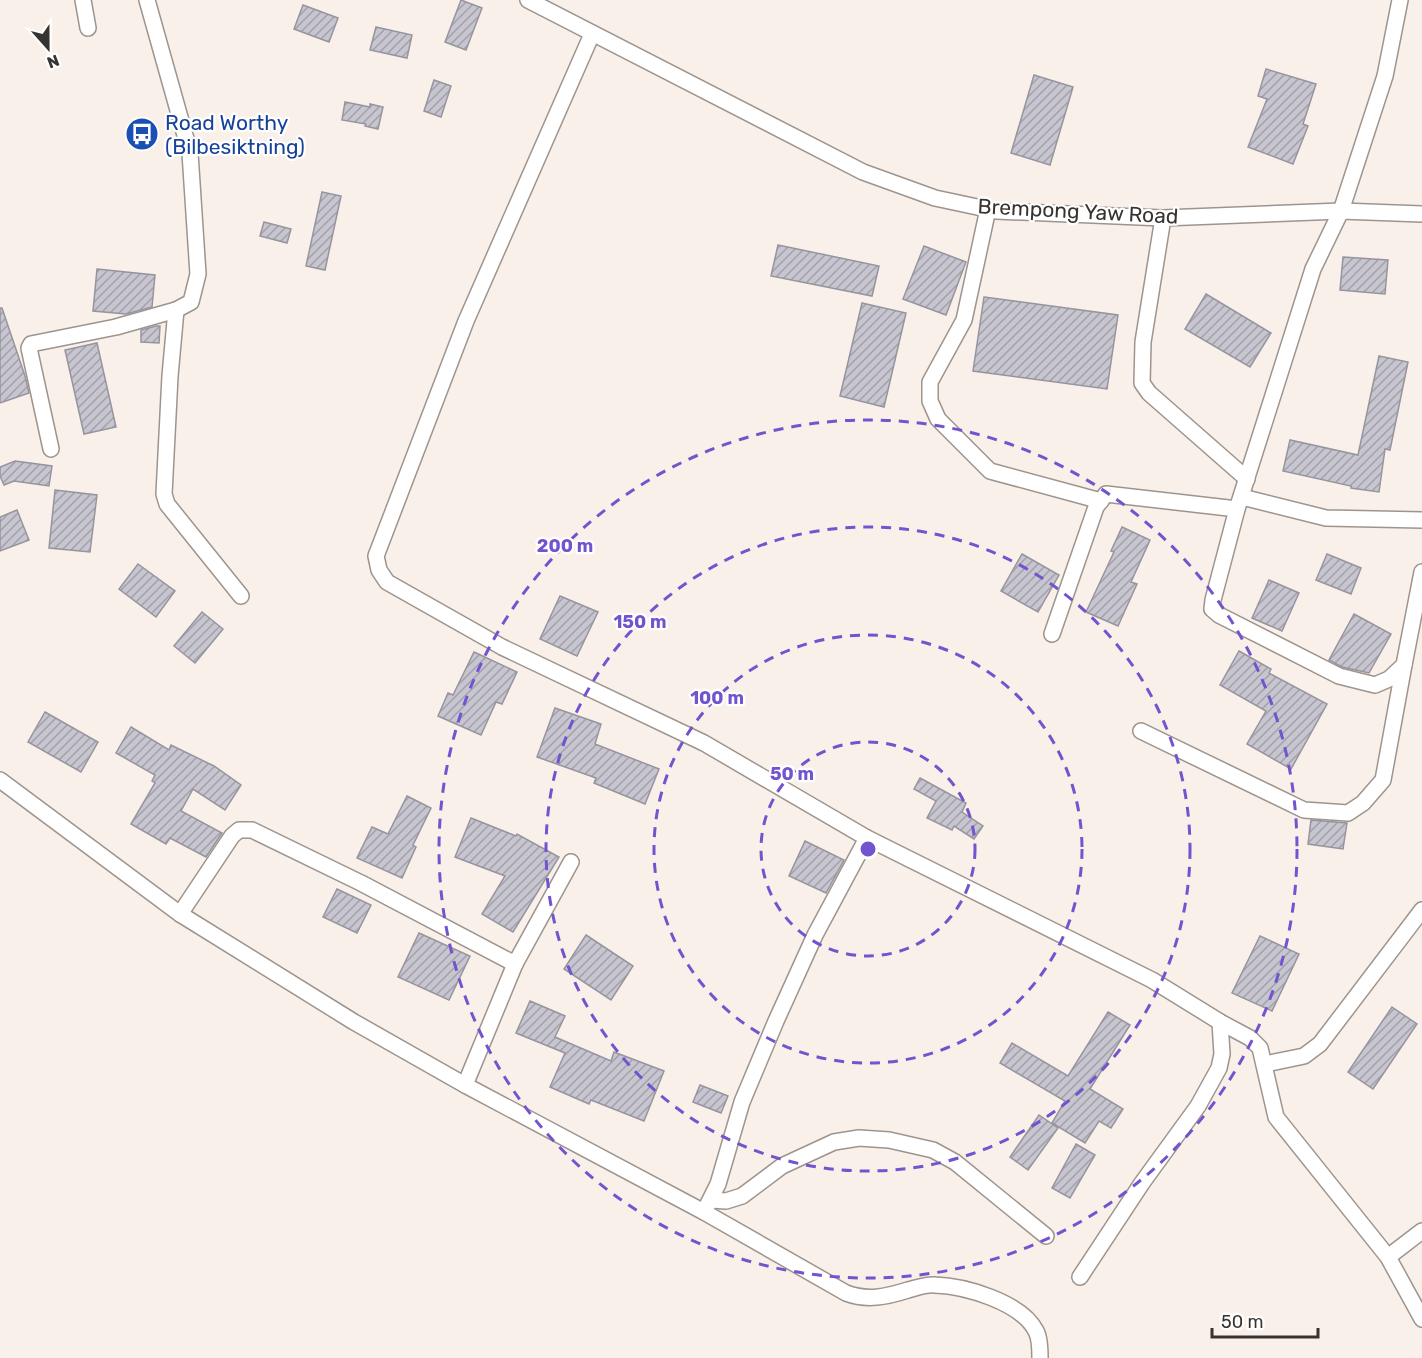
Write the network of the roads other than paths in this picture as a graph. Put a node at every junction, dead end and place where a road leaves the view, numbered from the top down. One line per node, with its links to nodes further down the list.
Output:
1 (83, 0): 5 (street)
2 (147, 0): 11 (street)
3 (528, 0): 6 (street, Brempong Yaw Road)
4 (1400, 0): 8 (street)
5 (88, 28)
6 (592, 34): 7 (street, Brempong Yaw Road); 23 (street)
7 (987, 209): 10 (street, Brempong Yaw Road); 14 (street)
8 (1341, 211): 9 (street, Brempong Yaw Road); 10 (street, Brempong Yaw Road); 13 (street)
9 (1422, 214)
10 (1163, 218): 13 (street)
11 (176, 310): 12 (street); 18 (street)
12 (51, 449)
13 (1247, 479): 15 (street)
14 (1101, 501): 15 (street); 19 (street)
15 (1240, 503): 16 (street); 20 (street)
16 (1422, 520)
17 (1422, 572): 20 (street)
18 (241, 596)
19 (1052, 634)
20 (1404, 665): 21 (street)
21 (1141, 731)
22 (0, 780): 26 (street)
23 (867, 838): 28 (street); 31 (street)
24 (571, 862): 27 (street)
25 (1422, 910): 29 (street)
26 (180, 914): 27 (street); 30 (street)
27 (515, 964): 30 (street)
28 (1220, 1022): 29 (street); 35 (street)
29 (1265, 1064): 34 (street)
30 (465, 1085): 31 (street)
31 (708, 1206): 33 (street); 37 (street)
32 (1422, 1231): 34 (street)
33 (1046, 1236)
34 (1388, 1257): 36 (street)
35 (1080, 1277)
36 (1422, 1319)
37 (1040, 1358)

